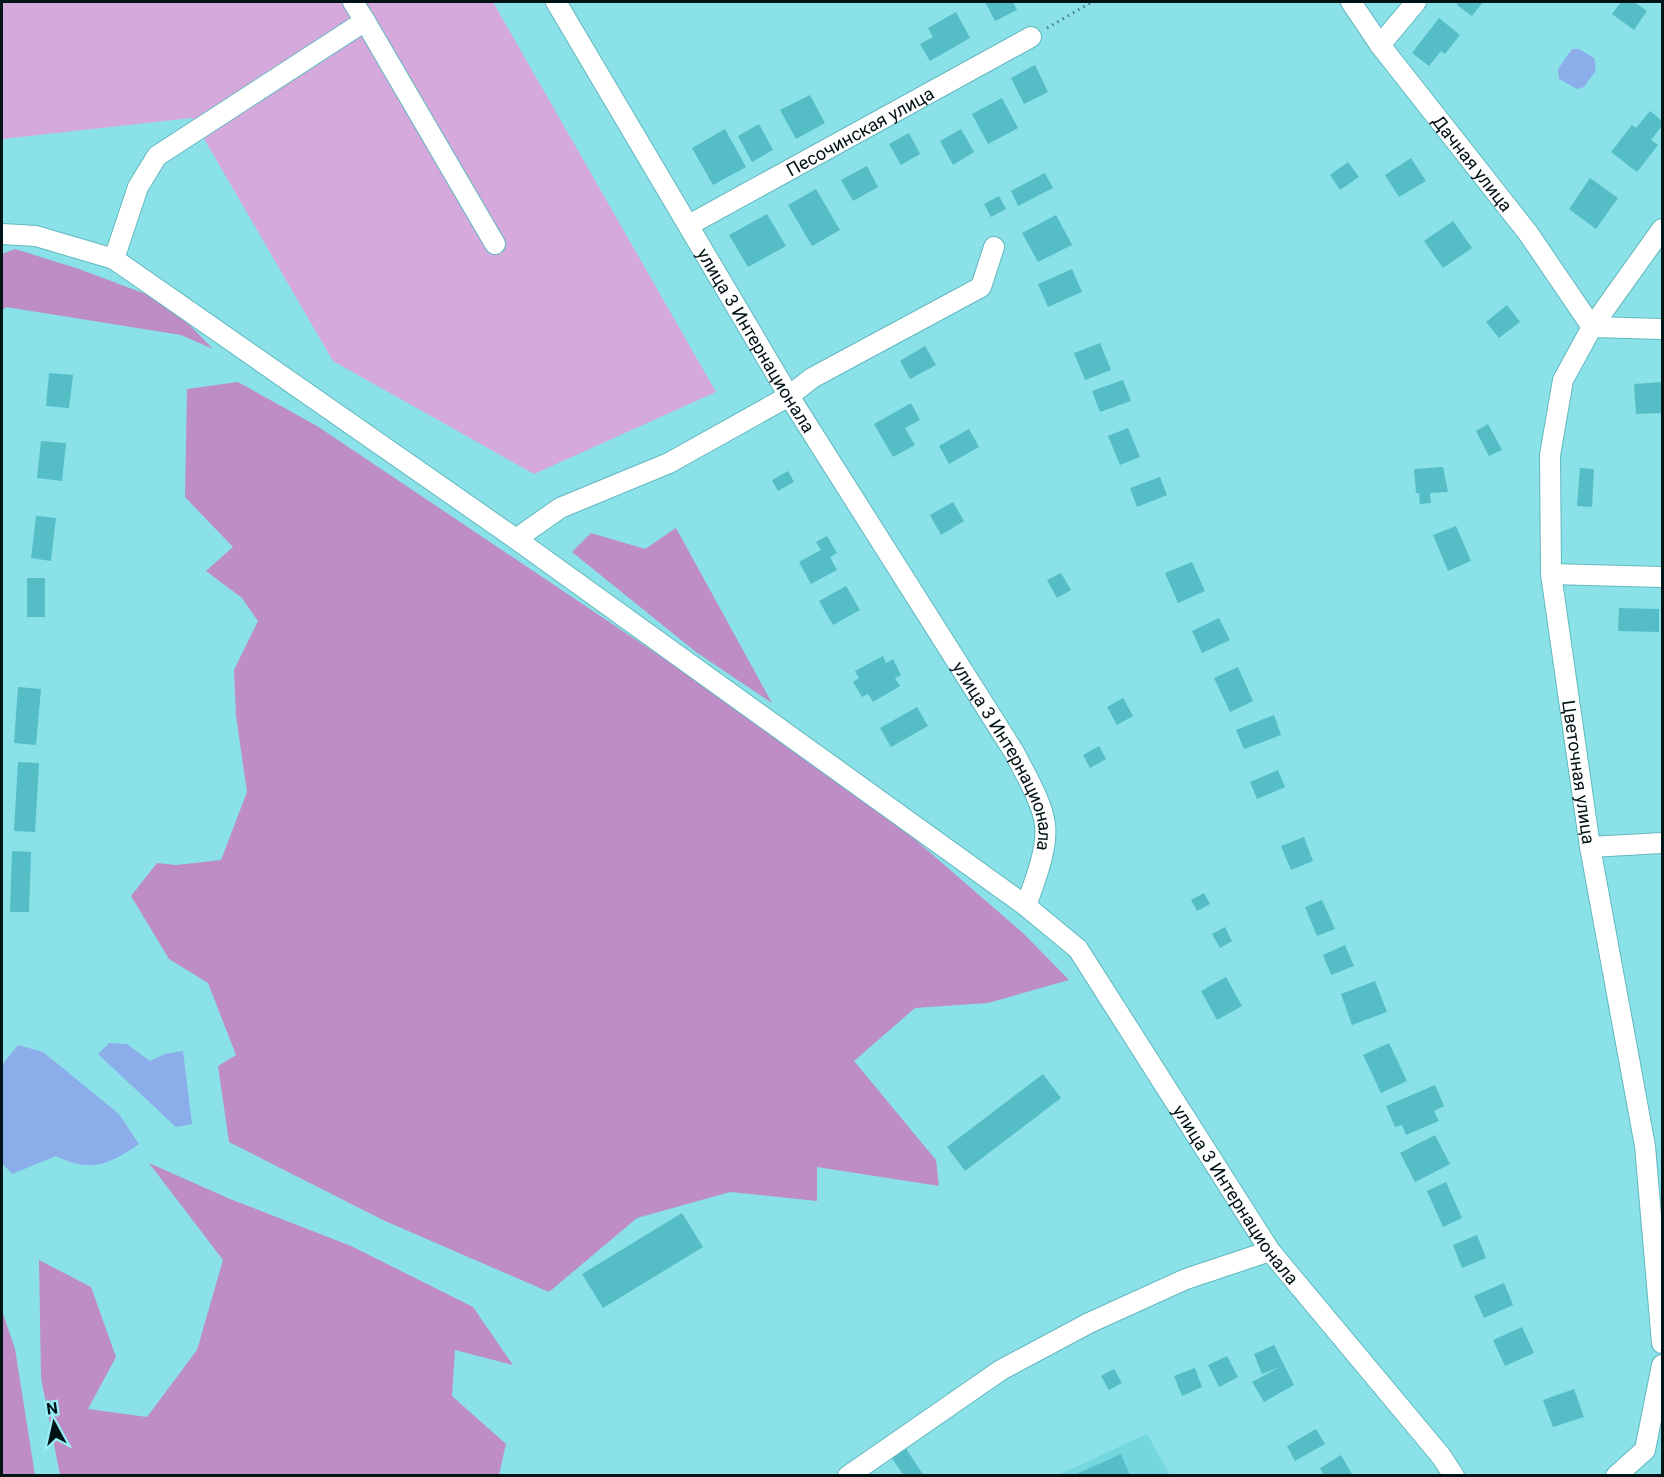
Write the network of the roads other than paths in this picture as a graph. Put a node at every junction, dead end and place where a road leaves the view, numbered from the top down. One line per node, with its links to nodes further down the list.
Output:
1 (353, 2): 5 (street)
2 (556, 2): 8 (street, улица 3 Интернационала)
3 (1351, 2): 7 (street, Дачная улица)
4 (1416, 2): 7 (street)
5 (365, 21): 11 (street); 13 (street)
6 (1031, 37): 8 (street, Песочинская улица)
7 (1380, 45): 14 (street, Дачная улица)
8 (688, 225): 16 (street, улица 3 Интернационала)
9 (1662, 229): 14 (street, Цветочная улица)
10 (2, 234): 13 (street)
11 (495, 244)
12 (994, 247): 16 (street)
13 (114, 259): 17 (street)
14 (1592, 327): 15 (street); 18 (street, Цветочная улица)
15 (1662, 329)
16 (789, 396): 17 (street); 22 (street, улица 3 Интернационала)
17 (516, 539): 22 (street)
18 (1551, 574): 19 (street); 21 (street, Цветочная улица)
19 (1662, 576)
20 (1662, 843): 21 (street)
21 (1590, 847): 23 (street, Цветочная улица)
22 (1026, 906): 24 (street, улица 3 Интернационала)
23 (1654, 1144): 25 (street, Цветочная улица)
24 (1270, 1251): 28 (street); 29 (street, улица 3 Интернационала)
25 (1662, 1343)
26 (1662, 1365): 27 (street)
27 (1654, 1451): 30 (street)
28 (848, 1476)
29 (1454, 1476)
30 (1617, 1476)

